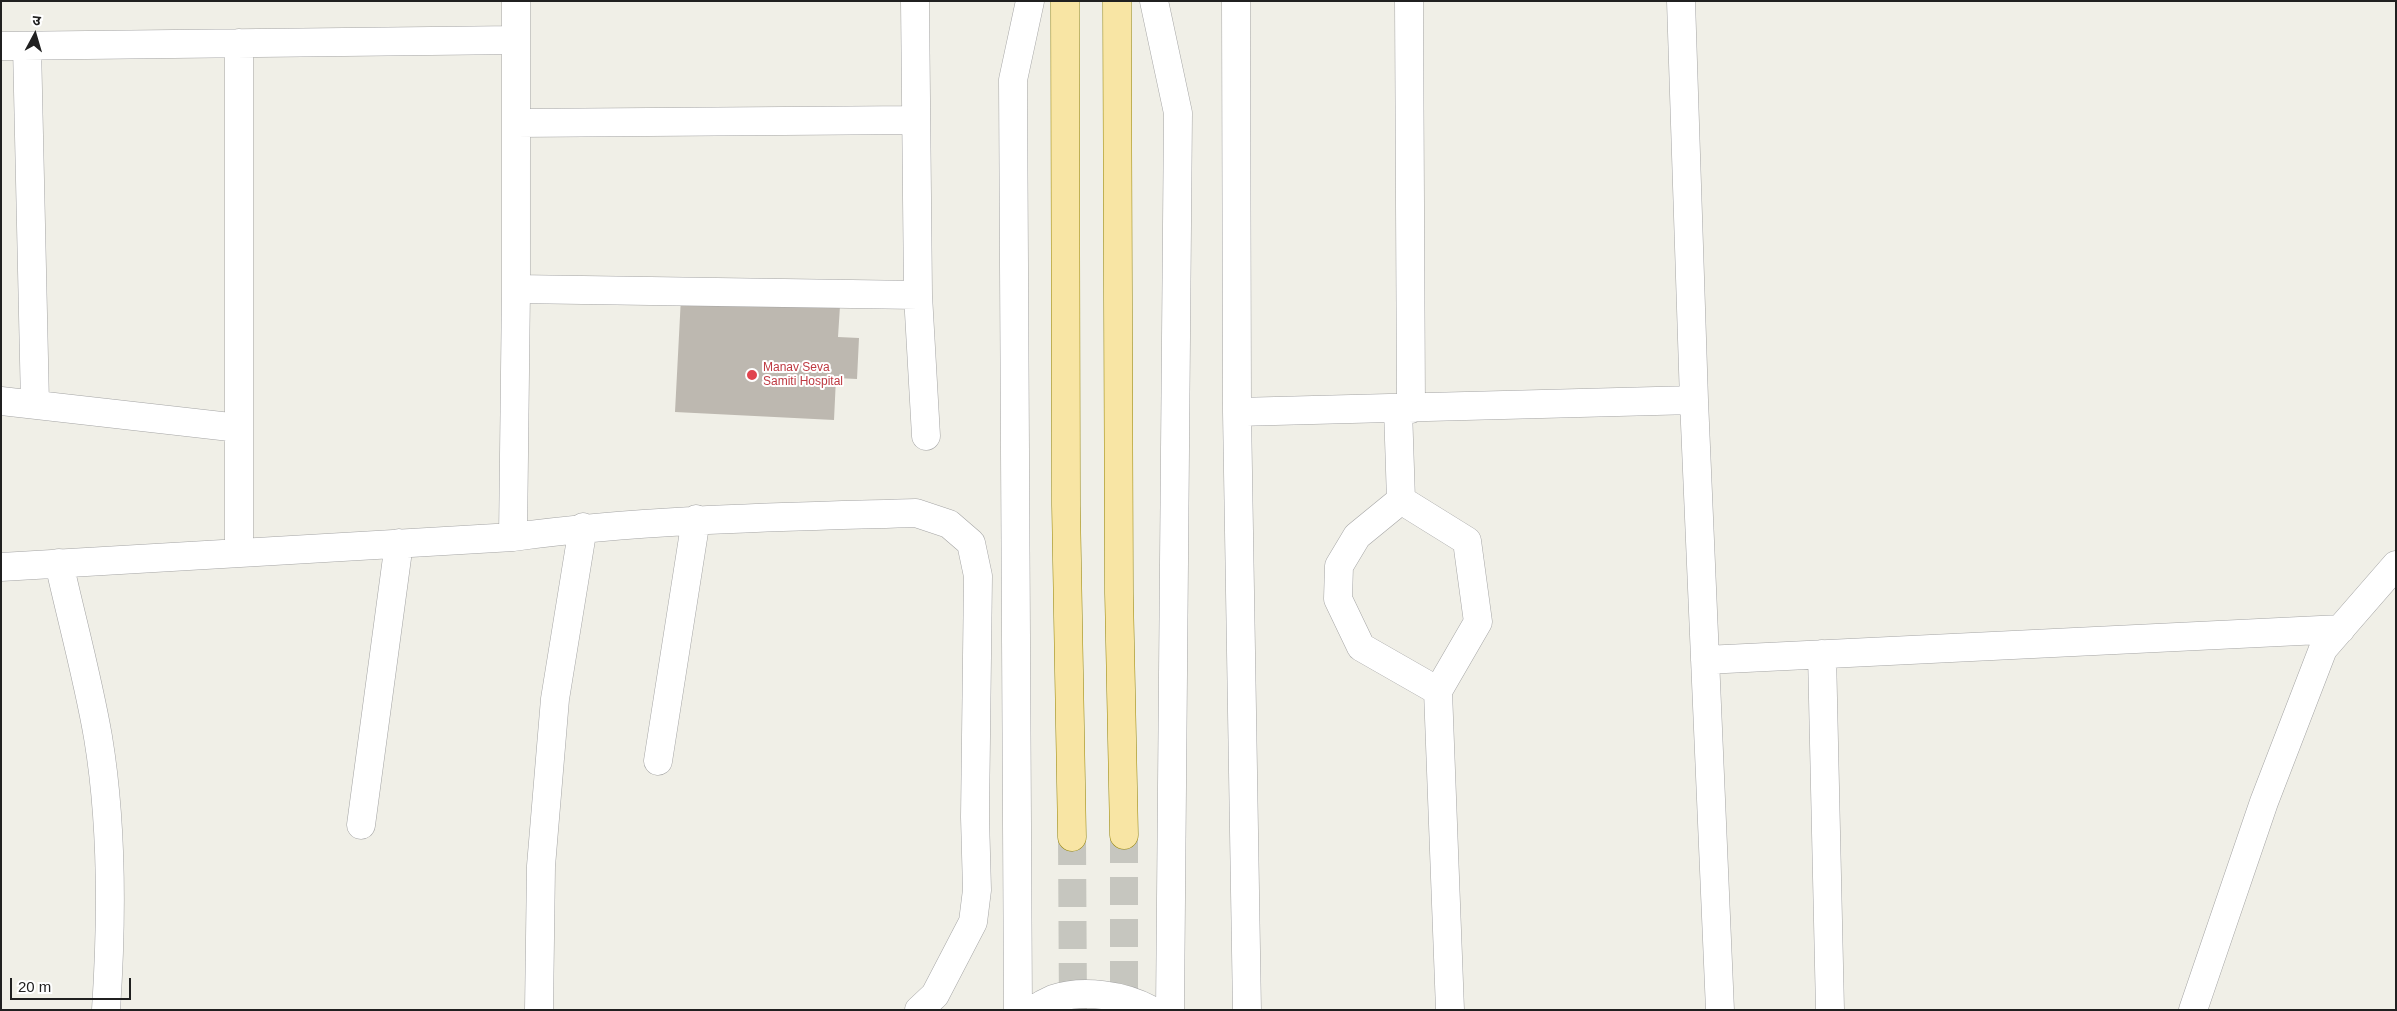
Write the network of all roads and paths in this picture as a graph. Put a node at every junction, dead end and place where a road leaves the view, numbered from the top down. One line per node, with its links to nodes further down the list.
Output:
1 (516, 1): 10 (street)
2 (916, 1): 13 (street)
3 (1030, 1): 44 (street)
4 (1065, 1): 40 (main road)
5 (1117, 1): 39 (main road)
6 (1154, 1): 47 (street)
7 (1236, 1): 21 (street)
8 (1409, 1): 20 (street)
9 (1680, 1): 18 (street)
10 (516, 40): 11 (street); 14 (street)
11 (239, 43): 12 (street); 22 (street)
12 (14, 46): 19 (street)
13 (916, 120): 14 (street); 16 (street)
14 (516, 123): 15 (street)
15 (516, 290): 16 (street); 27 (street)
16 (918, 294): 23 (street)
17 (1, 400): 19 (street)
18 (1694, 400): 20 (street); 35 (street)
19 (35, 404): 22 (street)
20 (1404, 409): 21 (street); 24 (street)
21 (1237, 412): 48 (street)
22 (239, 428): 29 (street)
23 (926, 436)
24 (1400, 500): 36 (street); 36 (street)
25 (696, 519): 26 (street); 37 (street); 43 (street)
26 (583, 527): 27 (street); 42 (street)
27 (513, 537): 28 (street)
28 (399, 543): 29 (street); 38 (street)
29 (238, 553): 30 (street)
30 (59, 563): 32 (street); 41 (street)
31 (2396, 565): 33 (street)
32 (1, 567)
33 (2341, 629): 34 (street); 52 (street)
34 (1822, 654): 35 (street); 51 (street)
35 (1705, 660): 50 (street)
36 (1438, 691): 49 (street)
37 (658, 761)
38 (361, 825)
39 (1124, 835)
40 (1072, 837)
41 (106, 1010)
42 (539, 1010)
43 (919, 1010)
44 (1018, 1010)
45 (1033, 1010): 46 (street)
46 (1151, 1010)
47 (1170, 1010)
48 (1247, 1010)
49 (1450, 1010)
50 (1720, 1010)
51 (1830, 1010)
52 (2193, 1010)

